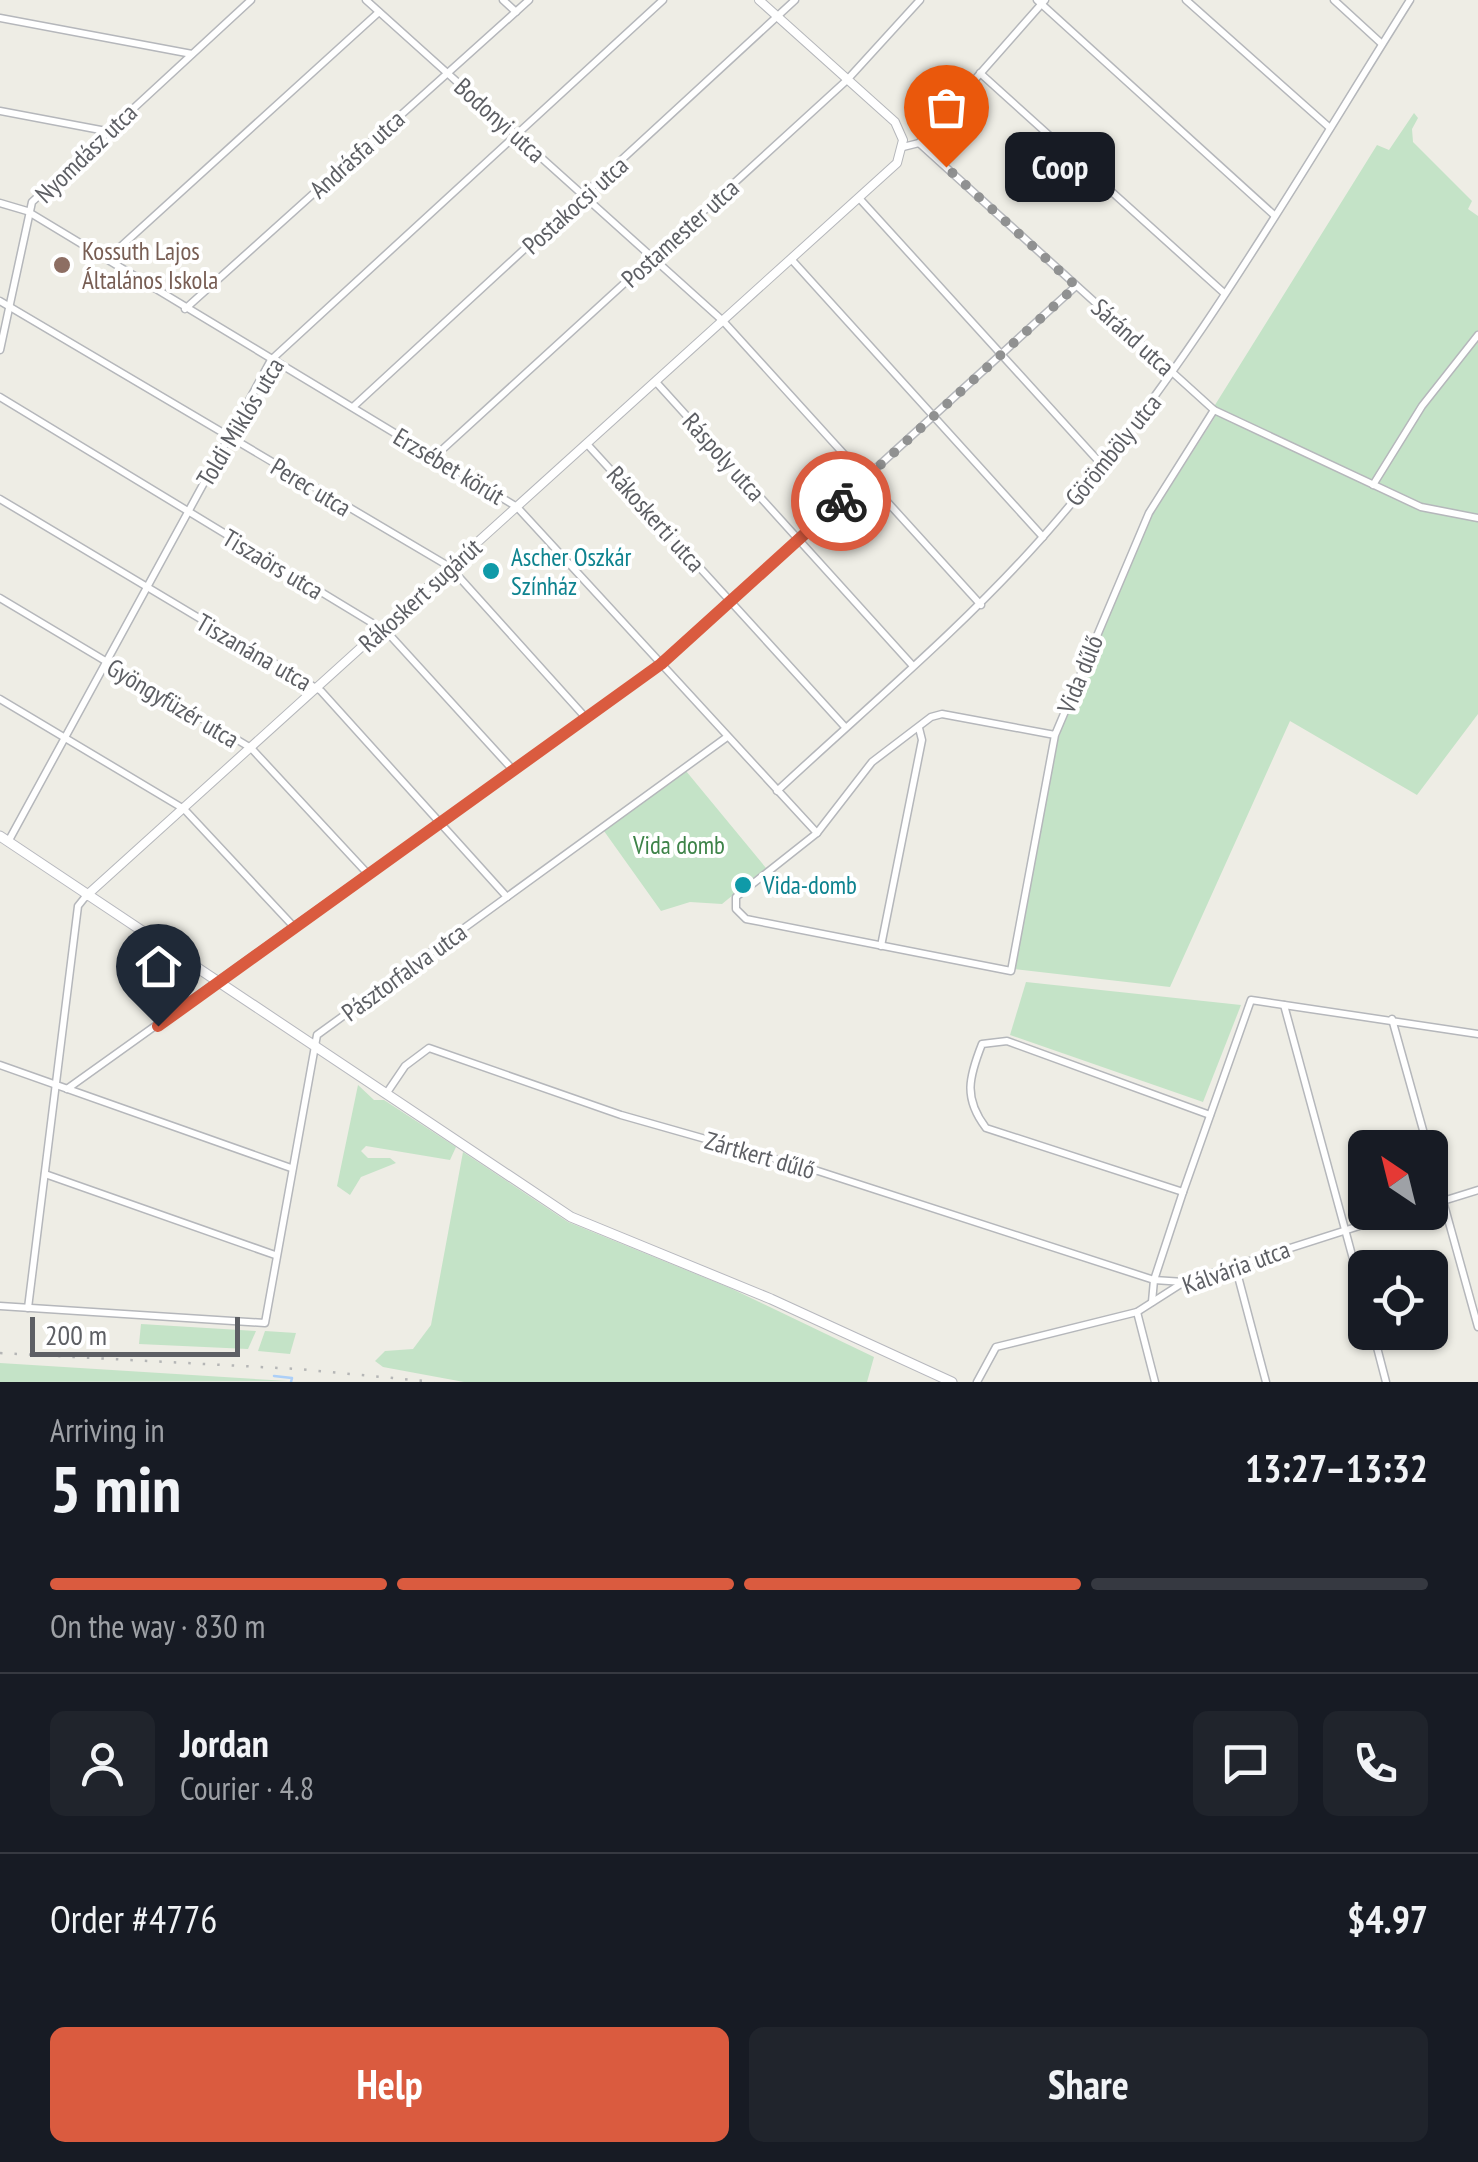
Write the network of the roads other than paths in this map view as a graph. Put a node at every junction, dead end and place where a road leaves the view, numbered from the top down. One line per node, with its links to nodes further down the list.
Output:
1 (250, 0): 18 (street, Nyomdász utca)
2 (366, 0): 13 (street, Bodonyi utca)
3 (504, 0): 14 (street)
4 (529, 0): 14 (street, Andrásfa utca)
5 (663, 0): 25 (street, Toldi Miklós utca)
6 (759, 0): 16 (street)
7 (795, 0): 16 (street, Postakocsi utca)
8 (920, 0): 21 (street, Postamester utca)
9 (1186, 0): 23 (street)
10 (1334, 0): 17 (street)
11 (1410, 0): 17 (street, Görömböly utca)
12 (1041, 1): 20 (street); 32 (street)
13 (379, 12): 19 (street, Bodonyi utca); 34 (street)
14 (516, 12): 19 (street, Andrásfa utca)
15 (0, 18): 18 (street)
16 (779, 18): 21 (street); 28 (street, Postakocsi utca)
17 (1382, 44): 23 (street, Görömböly utca)
18 (193, 54): 24 (street, Nyomdász utca)
19 (447, 73): 25 (street, Bodonyi utca); 39 (street, Andrásfa utca)
20 (980, 73): 26 (street); 37 (street)
21 (847, 80): 27 (street); 33 (street, Postamester utca)
22 (0, 112): 24 (street)
23 (1330, 128): 32 (street, Görömböly utca)
24 (106, 131): 31 (street, Nyomdász utca)
25 (516, 135): 28 (street, Bodonyi utca); 44 (street, Toldi Miklós utca)
26 (919, 143): 27 (street); 36 (street, Sáránd utca)
27 (903, 147): 29 (street, Rákoskert sugárút)
28 (584, 196): 33 (street, Bodonyi utca); 48 (street, Postakocsi utca)
29 (858, 198): 35 (street, Rákoskert sugárút); 43 (street)
30 (0, 204): 31 (street, Erzsébet körút)
31 (27, 211): 34 (street, Erzsébet körút); 38 (street, Nyomdász utca)
32 (1274, 215): 37 (street, Görömböly utca)
33 (653, 258): 40 (street, Bodonyi utca); 53 (street, Postamester utca)
34 (107, 260): 39 (street, Erzsébet körút)
35 (791, 260): 40 (street, Rákoskert sugárút); 50 (street)
36 (1076, 286): 43 (street); 45 (street, Sáránd utca)
37 (1224, 293): 45 (street, Görömböly utca)
38 (4, 302): 42 (street, Nyomdász utca); 51 (street, Perec utca)
39 (185, 309): 44 (street, Erzsébet körút)
40 (723, 321): 46 (street, Rákoskert sugárút); 55 (street, Bodonyi utca)
41 (1478, 335): 56 (street)
42 (0, 350)
43 (1002, 353): 50 (street); 54 (street)
44 (270, 360): 48 (street, Erzsébet körút); 51 (street, Toldi Miklós utca)
45 (1174, 373): 49 (street, Sáránd utca); 54 (street, Görömböly utca)
46 (656, 382): 52 (street, Rákoskert sugárút); 62 (street, Ráspoly utca)
47 (0, 397): 59 (street, Tiszaörs utca)
48 (353, 407): 53 (street, Erzsébet körút)
49 (1214, 410): 56 (street, Sáránd utca); 77 (street, Vida dűlő)
50 (934, 416): 55 (street); 61 (street)
51 (228, 438): 59 (street, Toldi Miklós utca); 63 (street, Perec utca)
52 (587, 444): 58 (street, Rákoskert sugárút); 66 (street, Rákoskerti utca)
53 (433, 458): 58 (street, Erzsébet körút)
54 (1102, 465): 61 (street, Görömböly utca)
55 (866, 479): 62 (street); 67 (street, Bodonyi utca)
56 (1373, 485): 60 (street, Sáránd utca)
57 (0, 499): 64 (street, Tiszanána utca)
58 (516, 507): 63 (street, Rákoskert sugárút); 70 (street, Erzsébet körút)
59 (187, 512): 64 (street, Toldi Miklós utca); 68 (street, Tiszaörs utca)
60 (1478, 518)
61 (1043, 536): 67 (street, Görömböly utca)
62 (798, 540): 66 (street); 71 (street, Ráspoly utca)
63 (450, 567): 68 (street, Rákoskert sugárút); 74 (street, Perec utca)
64 (147, 589): 69 (street, Toldi Miklós utca); 72 (street, Tiszanána utca)
65 (0, 598): 69 (street, Gyöngyfüzér utca)
66 (731, 602): 70 (street); 75 (street, Rákoskerti utca)
67 (981, 605): 71 (street, Görömböly utca)
68 (382, 629): 72 (street, Rákoskert sugárút); 81 (street, Tiszaörs utca)
69 (106, 663): 79 (street, Toldi Miklós utca); 80 (street, Gyöngyfüzér utca)
70 (661, 664): 74 (street); 78 (street, Erzsébet körút)
71 (914, 666): 75 (street, Görömböly utca)
72 (317, 688): 80 (street, Rákoskert sugárút); 84 (street, Tiszanána utca)
73 (0, 699): 79 (street)
74 (586, 718): 81 (street)
75 (845, 727): 82 (street, Görömböly utca)
76 (919, 728): 77 (street, Vida dűlő); 85 (street, Vida dűlő); 91 (street)
77 (1055, 735): 91 (street)
78 (727, 737): 82 (street, Erzsébet körút); 89 (street, Pásztorfalva utca)
79 (65, 738): 83 (street); 86 (street, Toldi Miklós utca)
80 (252, 748): 83 (street, Rákoskert sugárút); 87 (street, Gyöngyfüzér utca)
81 (514, 770): 84 (street)
82 (777, 790): 85 (street, Erzsébet körút)
83 (184, 809): 88 (street, Rákoskert sugárút); 90 (street)
84 (441, 824): 87 (street); 89 (street, Tiszanána utca)
85 (817, 833): 91 (street, Vida dűlő)
86 (4, 839): 88 (main road)
87 (367, 874): 90 (street)
88 (86, 896): 92 (main road); 98 (street)
89 (507, 898): 96 (street, Pásztorfalva utca)
90 (295, 928): 92 (street)
91 (881, 946)
92 (219, 983): 96 (main road); 99 (street)
93 (1284, 1005): 94 (street); 101 (street); 110 (street)
94 (1392, 1019): 95 (street); 102 (street)
95 (1478, 1034)
96 (314, 1046): 100 (main road); 103 (street)
97 (0, 1066): 98 (street)
98 (56, 1084): 99 (street); 104 (street)
99 (66, 1089): 103 (street)
100 (386, 1094): 114 (street, Zártkert dűlő); 123 (main road)
101 (1210, 1115): 106 (street); 106 (street)
102 (1423, 1130)
103 (291, 1168): 112 (street)
104 (45, 1174): 112 (street); 118 (street)
105 (1478, 1190): 107 (street)
106 (1183, 1192): 114 (street)
107 (1448, 1199)
108 (1448, 1219): 120 (street)
109 (1348, 1229): 110 (street, Kálvária utca)
110 (1345, 1230): 111 (street); 113 (street, Kálvária utca)
111 (1350, 1250)
112 (275, 1255): 118 (street)
113 (1235, 1266): 115 (street, Kálvária utca); 125 (street)
114 (1154, 1280): 115 (street); 116 (street)
115 (1184, 1282): 116 (street, Kálvária utca)
116 (1152, 1302): 119 (street, Kálvária utca)
117 (0, 1306): 118 (street)
118 (28, 1308)
119 (1137, 1312): 122 (street, Kálvária utca); 124 (street)
120 (1478, 1326)
121 (1378, 1350): 126 (street)
122 (980, 1381)
123 (952, 1382)
124 (1154, 1382)
125 (1266, 1382)
126 (1386, 1382)

